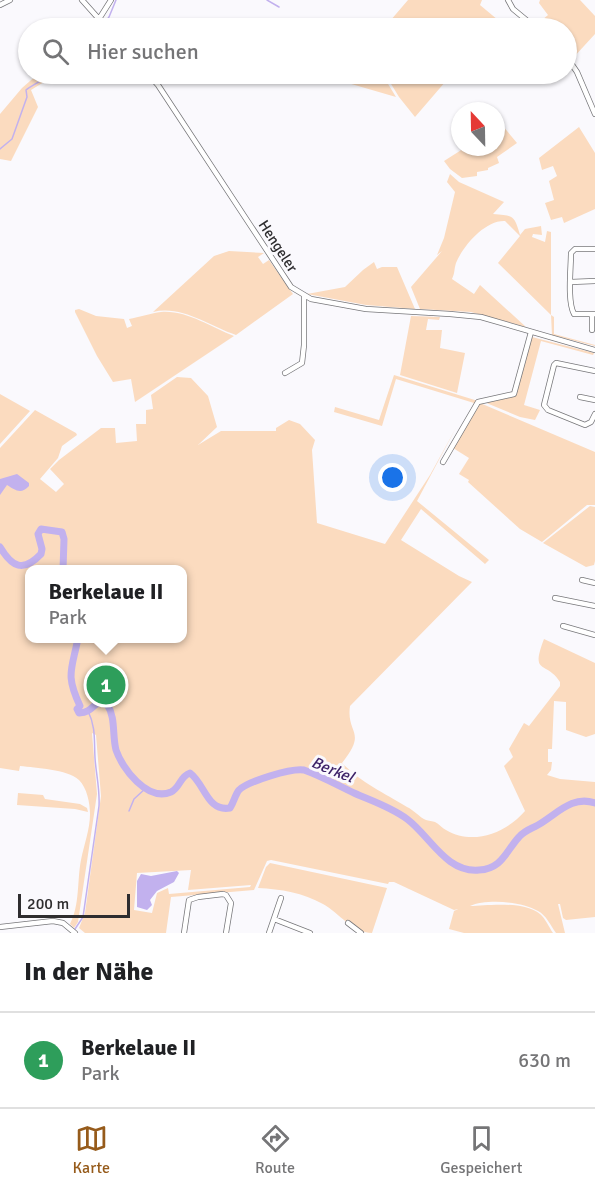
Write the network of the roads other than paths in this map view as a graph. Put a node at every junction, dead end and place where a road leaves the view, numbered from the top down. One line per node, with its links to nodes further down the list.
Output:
1 (10, 0): 5 (street)
2 (82, 0): 6 (street)
3 (111, 0): 7 (street)
4 (508, 0): 8 (street)
5 (0, 5)
6 (98, 18)
7 (100, 18)
8 (524, 18)
9 (577, 72): 11 (street)
10 (157, 84): 15 (street, Hengeler)
11 (595, 114)
12 (595, 249): 14 (street)
13 (595, 281): 14 (street)
14 (571, 282): 16 (street)
15 (304, 296): 18 (street); 21 (street)
16 (593, 314): 17 (street)
17 (592, 330)
18 (531, 332): 19 (street); 25 (street)
19 (595, 350)
20 (595, 371): 24 (street)
21 (285, 373)
22 (580, 397): 23 (street)
23 (595, 400)
24 (595, 414)
25 (443, 462)
26 (582, 580): 27 (street)
27 (595, 583)
28 (555, 598): 29 (street)
29 (595, 606)
30 (563, 626): 31 (street)
31 (595, 635)
32 (281, 898): 33 (street)
33 (274, 919): 39 (street); 40 (street)
34 (348, 923): 41 (street)
35 (0, 927): 36 (street)
36 (75, 933)
37 (184, 933): 38 (street)
38 (226, 933)
39 (269, 933)
40 (310, 933)
41 (361, 933)

